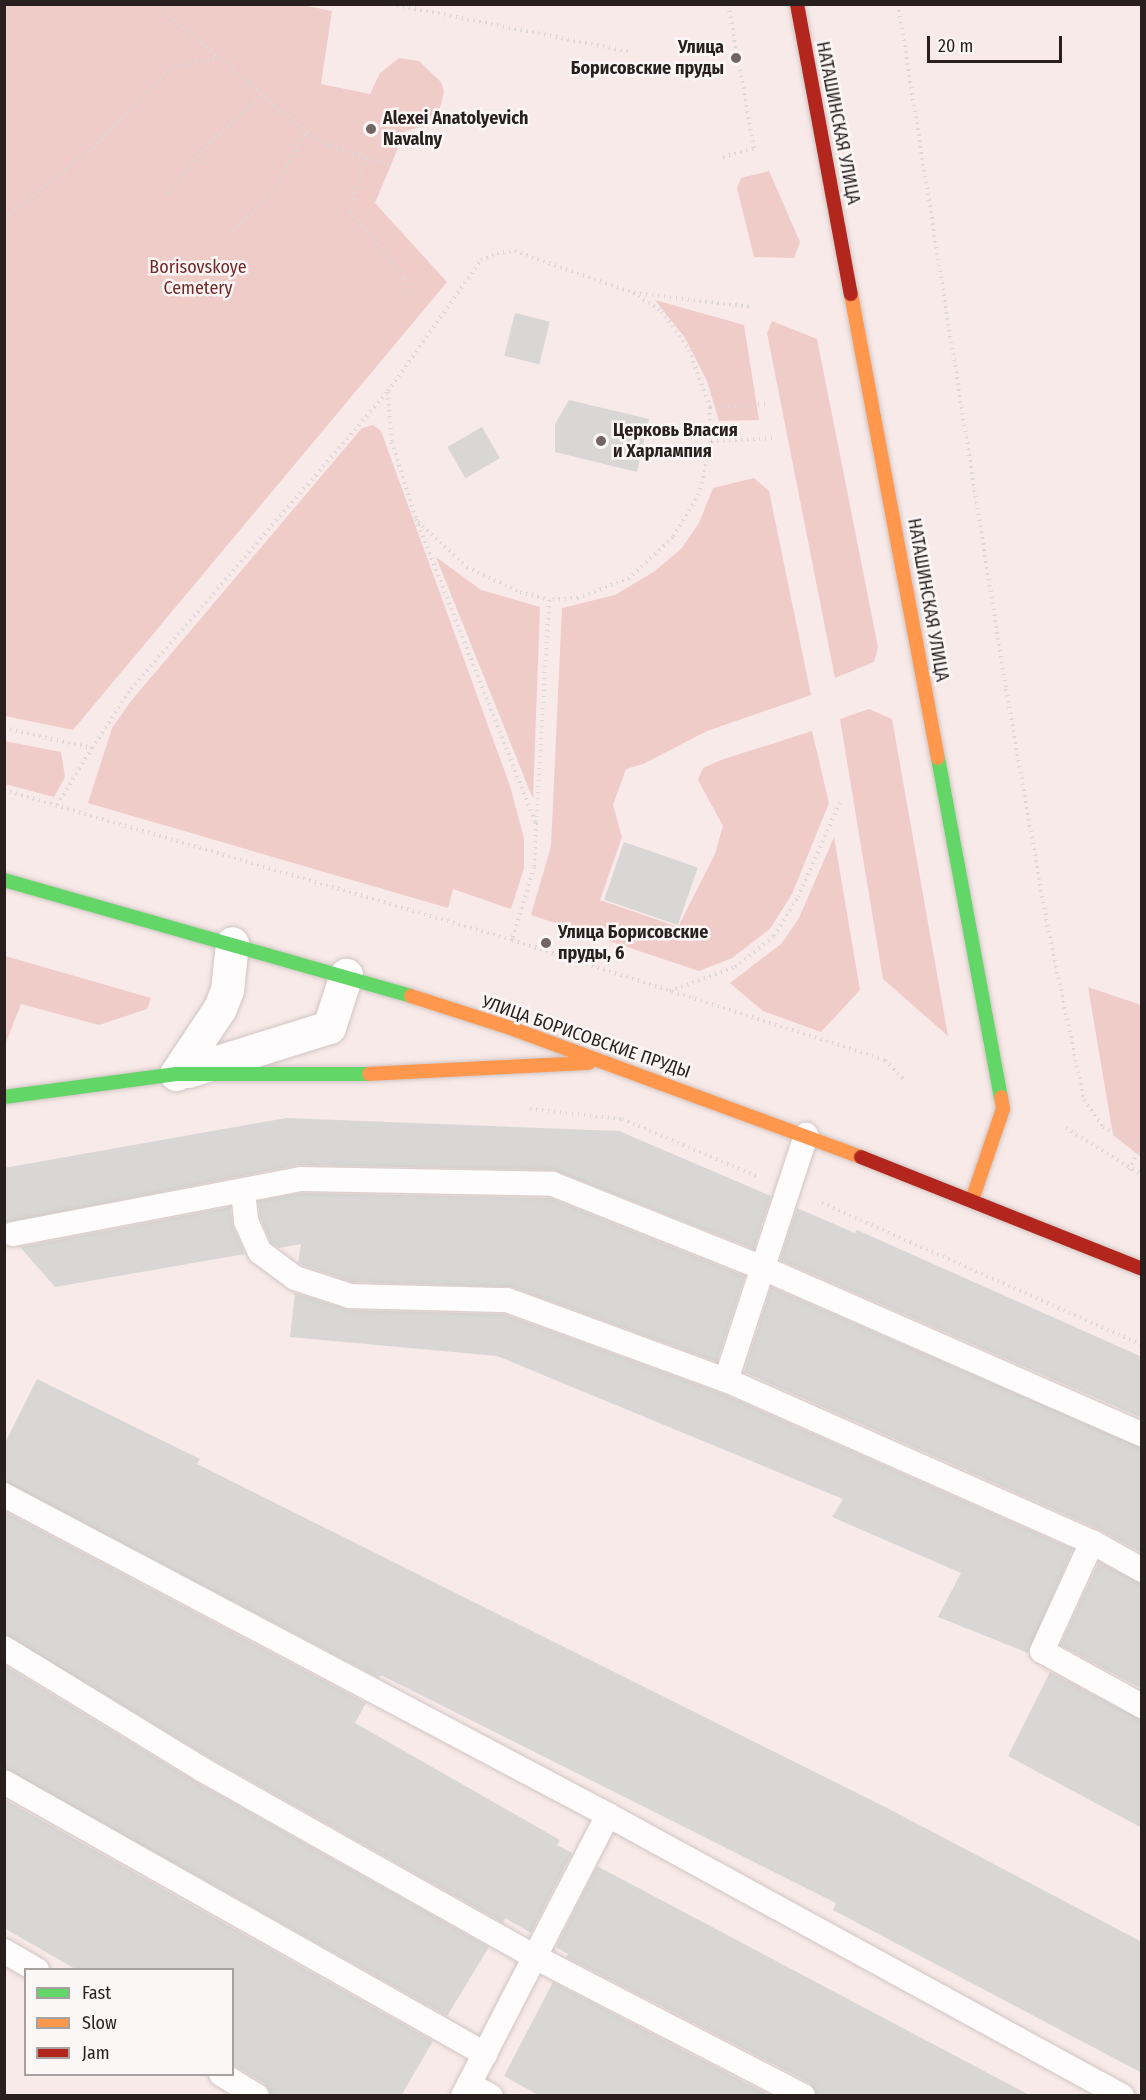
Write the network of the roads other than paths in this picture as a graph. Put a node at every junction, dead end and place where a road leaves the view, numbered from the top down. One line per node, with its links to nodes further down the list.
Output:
1 (797, 4): 10 (street, НАТАШИНСКАЯ УЛИЦА)
2 (4, 880): 3 (street, УЛИЦА БОРИСОВСКИЕ ПРУДЫ)
3 (232, 943): 4 (street, УЛИЦА БОРИСОВСКИЕ ПРУДЫ); 6 (street)
4 (346, 975): 5 (street, УЛИЦА БОРИСОВСКИЕ ПРУДЫ); 6 (street)
5 (607, 1062): 6 (street); 8 (street, УЛИЦА БОРИСОВСКИЕ ПРУДЫ)
6 (176, 1074): 7 (street)
7 (4, 1097)
8 (806, 1135): 10 (street, УЛИЦА БОРИСОВСКИЕ ПРУДЫ); 12 (lane)
9 (243, 1191): 11 (lane); 12 (lane); 14 (lane)
10 (972, 1200): 13 (street, УЛИЦА БОРИСОВСКИЕ ПРУДЫ)
11 (13, 1234)
12 (763, 1268): 14 (lane); 15 (lane)
13 (1142, 1269)
14 (726, 1380): 17 (lane)
15 (1142, 1434)
16 (4, 1495): 22 (lane)
17 (1092, 1542): 18 (lane); 20 (lane)
18 (1142, 1570)
19 (4, 1648): 24 (lane)
20 (1142, 1706)
21 (4, 1782): 26 (lane)
22 (608, 1815): 24 (lane); 32 (lane)
23 (4, 1951): 25 (lane)
24 (535, 1957): 26 (lane); 31 (lane)
25 (34, 1968)
26 (484, 2054): 28 (lane)
27 (224, 2076): 29 (lane)
28 (466, 2090): 30 (lane)
29 (257, 2096)
30 (491, 2096)
31 (803, 2096)
32 (1122, 2096)

